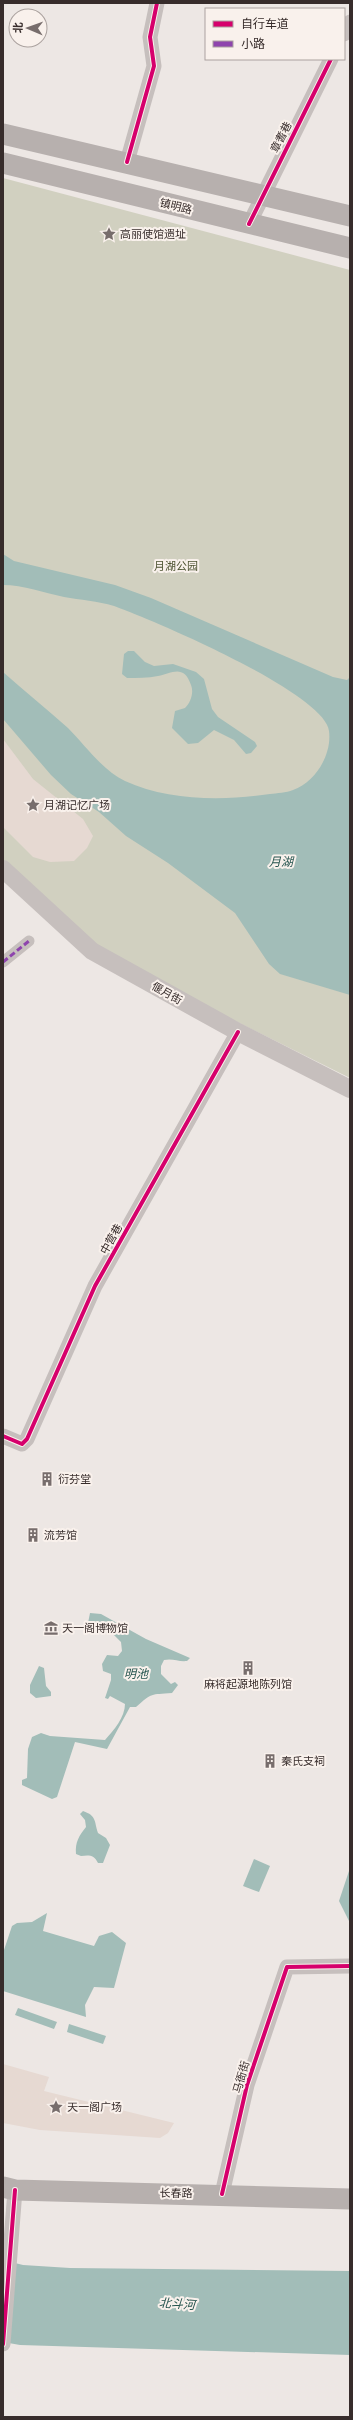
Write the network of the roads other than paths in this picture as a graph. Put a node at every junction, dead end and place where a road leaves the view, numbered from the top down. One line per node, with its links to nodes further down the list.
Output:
1 (157, 3): 6 (street)
2 (350, 22): 3 (street)
3 (345, 32)
4 (330, 60): 8 (street, 章耆巷)
5 (3, 134): 6 (main road)
6 (128, 162): 8 (main road)
7 (3, 163): 10 (main road, 镇明路)
8 (262, 194): 9 (main road); 10 (street, 章耆巷)
9 (350, 216)
10 (248, 224): 11 (main road, 镇明路)
11 (350, 248)
12 (3, 869): 15 (street, 偃月街)
13 (29, 941): 14 (street)
14 (3, 962)
15 (238, 1032): 16 (street, 偃月街); 17 (street, 中营巷)
16 (350, 1089)
17 (3, 1436)
18 (350, 1966): 20 (street, 马衙街)
19 (9, 2188): 20 (main road, 长春路); 22 (street)
20 (222, 2194): 21 (main road, 长春路)
21 (350, 2199)
22 (3, 2344)

